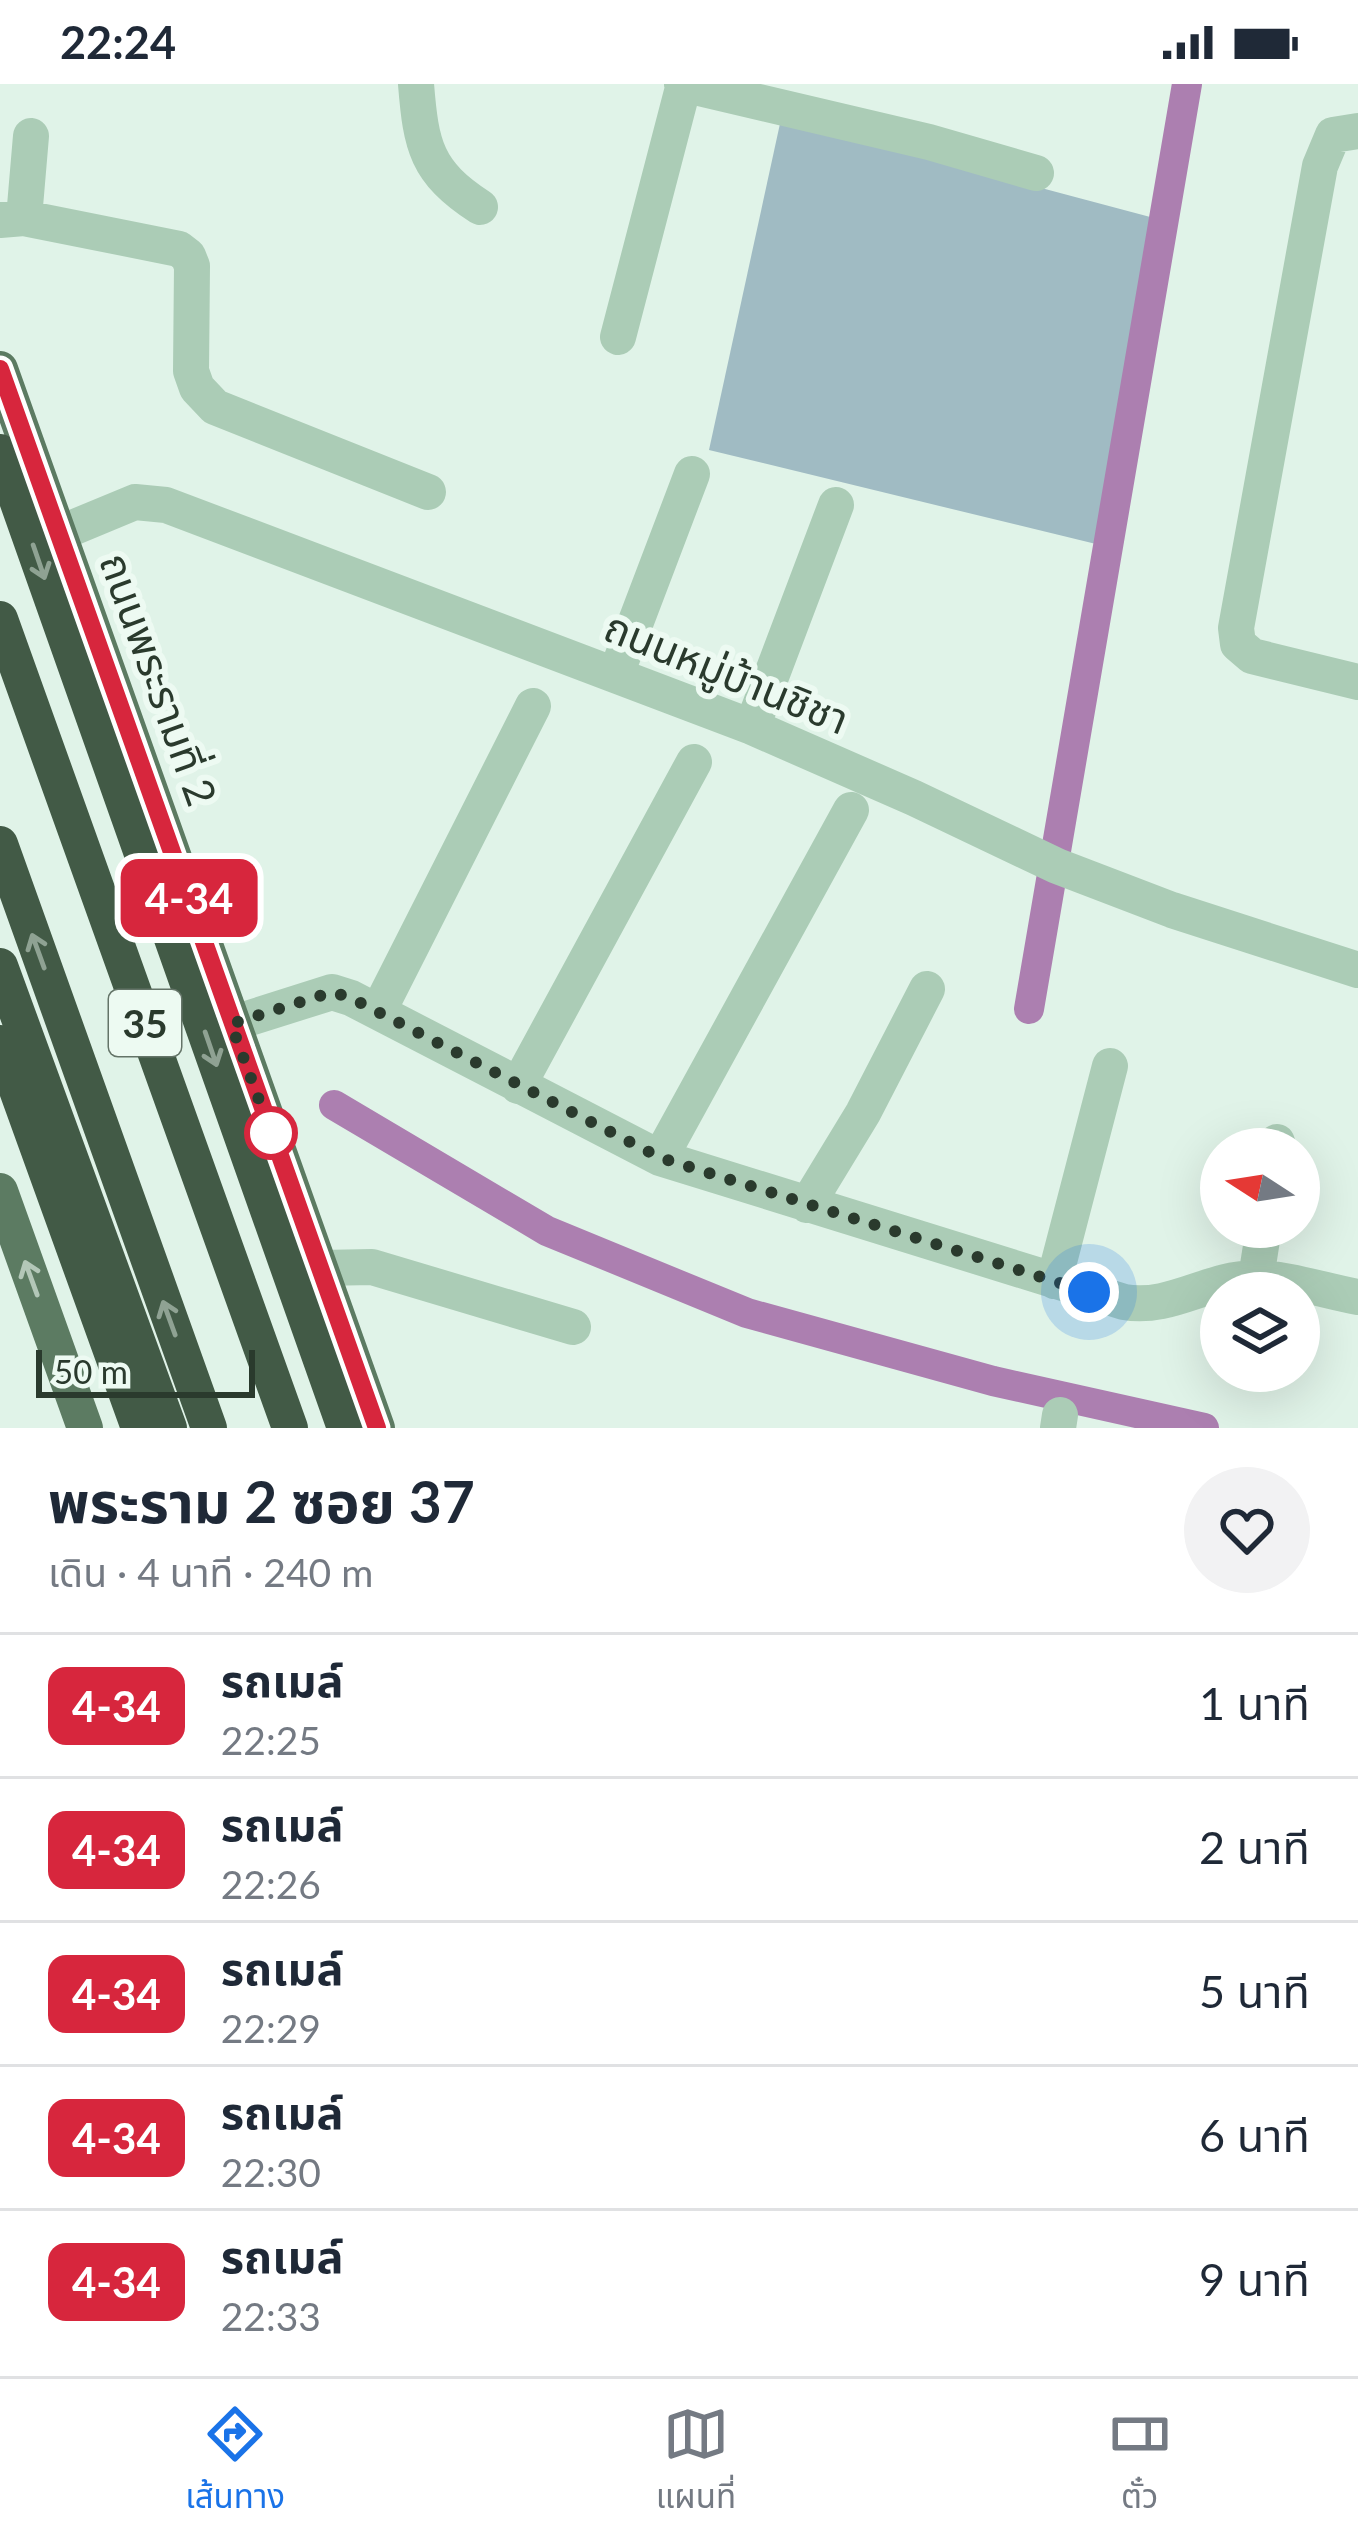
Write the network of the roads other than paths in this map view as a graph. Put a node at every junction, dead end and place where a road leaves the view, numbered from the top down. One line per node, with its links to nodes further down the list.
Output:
1 (416, 84): 6 (street)
2 (683, 84): 5 (street); 8 (street)
3 (1358, 131): 18 (street)
4 (32, 136): 7 (street)
5 (1036, 173)
6 (480, 207)
7 (12, 219): 12 (street)
8 (618, 337)
9 (0, 369): 14 (main road, ถนนพระรามที่ 2 / 35)
10 (0, 452): 47 (highway, one-way to 47)
11 (692, 474): 17 (street)
12 (428, 492)
13 (836, 505): 20 (street)
14 (58, 534): 17 (street, ถนนหมู่บ้านชิชา); 28 (main road, ถนนพระรามที่ 2 / 35)
15 (0, 619): 46 (highway, 35)
16 (0, 666): 45 (highway)
17 (616, 674): 20 (street, ถนนหมู่บ้านชิชา)
18 (1358, 682)
19 (533, 706): 27 (street)
20 (752, 728): 25 (street, ถนนหมู่บ้านชิชา)
21 (694, 762): 31 (street)
22 (850, 810): 32 (street)
23 (0, 844): 44 (highway, one-way to 23)
24 (0, 966): 43 (highway)
25 (1358, 970)
26 (927, 989): 34 (street)
27 (378, 1012): 28 (street); 31 (street)
28 (231, 1024): 35 (main road, ถนนพระรามที่ 2 / 35)
29 (0, 1043): 42 (highway)
30 (1110, 1066): 36 (street)
31 (518, 1086): 32 (street)
32 (661, 1158): 34 (street)
33 (0, 1191): 41 (main road, one-way to 33)
34 (807, 1205): 36 (street)
35 (321, 1268): 40 (street); 48 (main road, ถนนพระรามที่ 2 / 35)
36 (1054, 1280): 37 (street)
37 (1200, 1288)
38 (1320, 1290): 39 (street)
39 (1358, 1297)
40 (573, 1327)
41 (85, 1428)
42 (139, 1428)
43 (169, 1428)
44 (209, 1428)
45 (273, 1428)
46 (290, 1428)
47 (345, 1428)
48 (377, 1428)

